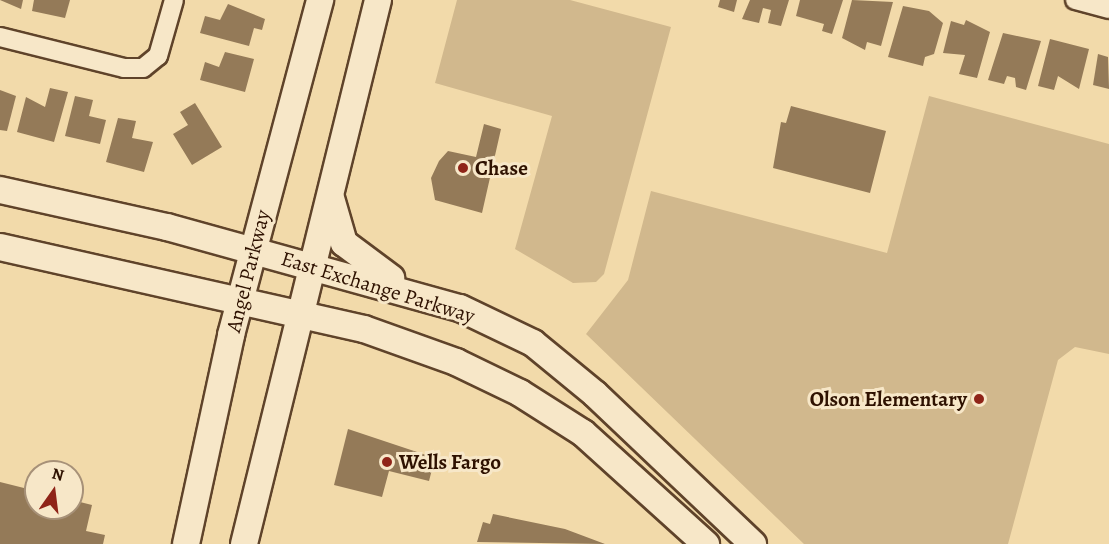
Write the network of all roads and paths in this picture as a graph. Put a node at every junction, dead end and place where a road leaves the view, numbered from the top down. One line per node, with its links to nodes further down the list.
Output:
1 (174, 0): 6 (street)
2 (320, 0): 10 (main road, Angel Parkway)
3 (378, 0): 7 (main road)
4 (1075, 0): 5 (street)
5 (1109, 9)
6 (0, 38)
7 (331, 187): 11 (main road); 13 (main road)
8 (0, 190): 10 (main road, East Exchange Parkway)
9 (0, 247): 12 (main road)
10 (253, 250): 11 (main road, East Exchange Parkway); 12 (main road, Angel Parkway)
11 (311, 265): 13 (main road, East Exchange Parkway); 14 (main road)
12 (240, 302): 14 (main road); 16 (main road, Angel Parkway)
13 (460, 308): 15 (main road, East Exchange Parkway)
14 (300, 317): 17 (main road); 18 (main road)
15 (732, 524): 18 (main road); 19 (main road, East Exchange Parkway)
16 (186, 544)
17 (244, 544)
18 (707, 544)
19 (753, 544)

